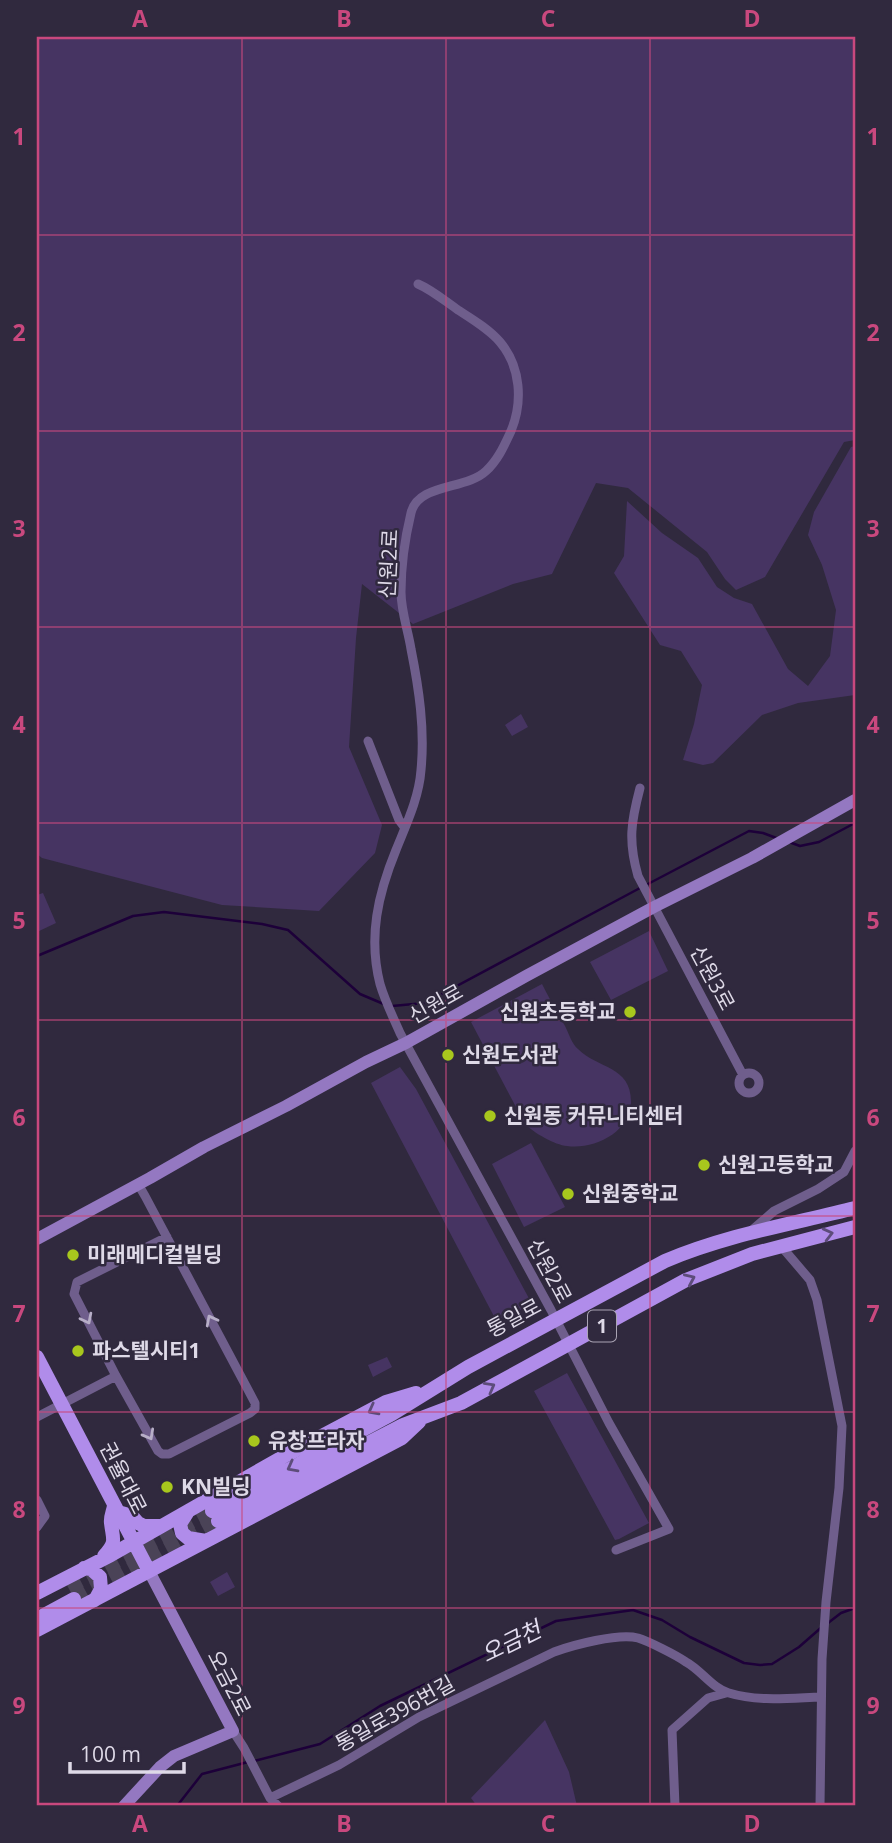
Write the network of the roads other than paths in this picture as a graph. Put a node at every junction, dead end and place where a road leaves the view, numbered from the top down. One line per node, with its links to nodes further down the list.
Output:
1 (418, 284): 5 (street, 신원2로)
2 (368, 741): 5 (street)
3 (640, 788): 6 (street, 신원3로)
4 (855, 800): 6 (street, 신원로)
5 (405, 828): 7 (street, 신원2로)
6 (652, 903): 7 (street, 신원로); 8 (street, 신원3로)
7 (405, 1043): 10 (street, 신원로); 17 (street, 신원2로)
8 (743, 1075)
9 (855, 1151): 13 (street)
10 (138, 1184): 14 (street); 15 (street, 신원로)
11 (855, 1208): 13 (main road, 통일로 / 1)
12 (855, 1227): 16 (main road, 통일로 / 1, one-way to 12)
13 (747, 1234): 17 (main road, 통일로 / 1)
14 (167, 1237): 20 (street, one-way to 20); 20 (street, one-way to 14)
15 (37, 1239)
16 (781, 1247): 18 (main road, 통일로 / 1, one-way to 16); 42 (street)
17 (555, 1320): 18 (street, 신원2로); 21 (main road, 통일로 / 1)
18 (568, 1345): 23 (main road, 통일로 / 1, one-way to 18); 32 (street, 신원2로)
19 (37, 1357): 22 (main road, 권율대로)
20 (116, 1376): 22 (street)
21 (437, 1387): 23 (main road, 통일로 / 1, one-way to 23); 27 (main road, one-way to 27)
22 (61, 1404): 24 (street); 26 (main road, 권율대로)
23 (428, 1415): 30 (main road)
24 (37, 1417)
25 (37, 1500): 28 (street)
26 (116, 1509): 29 (main road); 31 (main road, 권율대로); 33 (main road)
27 (187, 1513): 29 (main road); 30 (main road)
28 (37, 1527)
29 (162, 1527): 31 (main road)
30 (206, 1541): 35 (main road)
31 (133, 1542): 33 (main road); 35 (main road, 권율대로)
32 (616, 1550)
33 (102, 1559): 34 (main road)
34 (84, 1568): 36 (main road); 37 (main road)
35 (149, 1571): 37 (main road); 43 (street, 오금2로)
36 (37, 1594)
37 (95, 1600): 40 (main road)
38 (37, 1605): 39 (main road)
39 (37, 1619)
40 (37, 1630)
41 (726, 1693): 42 (street); 44 (street, 통일로396번길); 47 (street)
42 (821, 1698): 48 (street)
43 (233, 1731): 44 (street); 45 (street, 오금2로)
44 (270, 1798): 46 (street)
45 (124, 1806)
46 (278, 1806)
47 (675, 1806)
48 (820, 1806)

